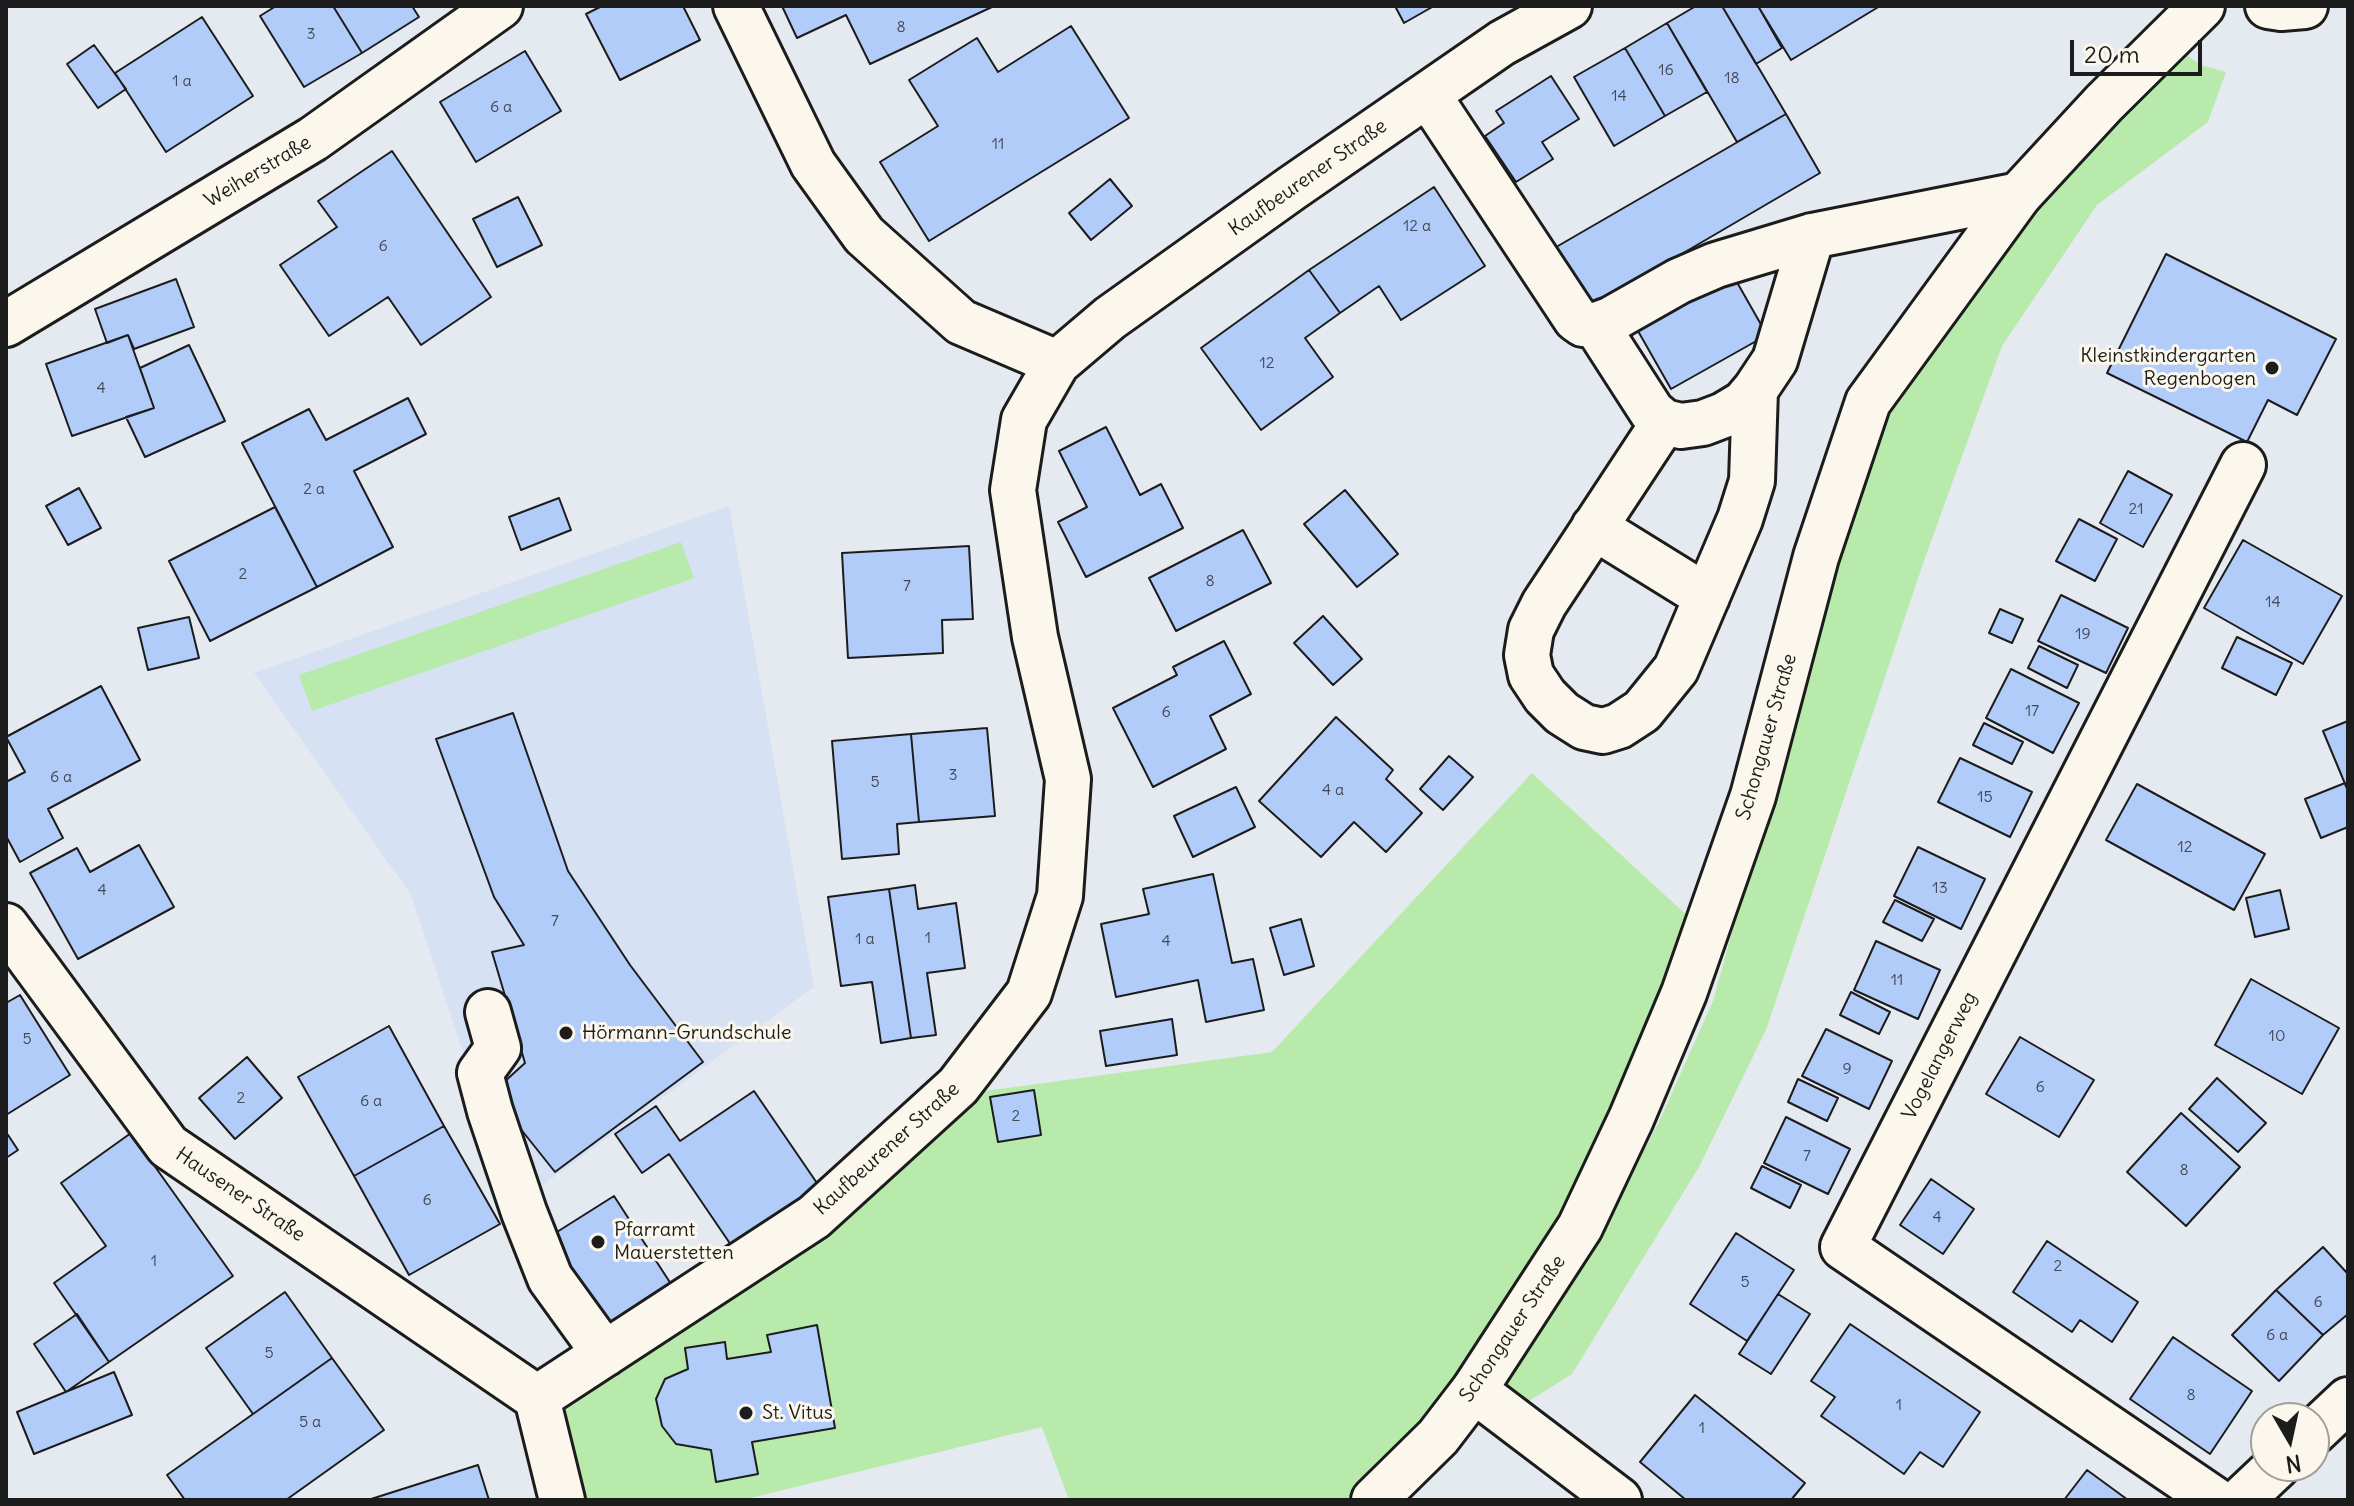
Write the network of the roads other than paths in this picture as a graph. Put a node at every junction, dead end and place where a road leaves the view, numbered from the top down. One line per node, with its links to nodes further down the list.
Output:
1 (500, 6): 10 (street, Weiherstraße)
2 (736, 6): 12 (street)
3 (1569, 6): 7 (street, Kaufbeurener Straße)
4 (2202, 6): 8 (street, Schongauer Straße)
5 (2268, 6): 6 (street)
6 (2305, 6)
7 (1428, 95): 11 (street); 12 (street, Kaufbeurener Straße)
8 (2019, 195): 9 (street); 21 (street, Schongauer Straße)
9 (1812, 236): 11 (street); 13 (street)
10 (6, 324)
11 (1596, 325): 14 (street)
12 (1057, 363): 20 (street, Kaufbeurener Straße)
13 (1755, 390): 14 (street); 17 (street)
14 (1664, 422): 16 (street)
15 (2243, 465): 29 (street, Vogelangerweg)
16 (1594, 527): 17 (street); 17 (street)
17 (1707, 597)
18 (6, 926): 22 (street, Hausener Straße)
19 (488, 1012): 20 (street)
20 (605, 1354): 22 (street, Kaufbeurener Straße)
21 (1474, 1390): 27 (street, Schongauer Straße); 28 (street)
22 (537, 1398): 26 (street)
23 (2348, 1400): 24 (street)
24 (2330, 1417)
25 (2260, 1482): 30 (street)
26 (562, 1500)
27 (1374, 1500)
28 (1619, 1500)
29 (2215, 1500)
30 (2241, 1500)

